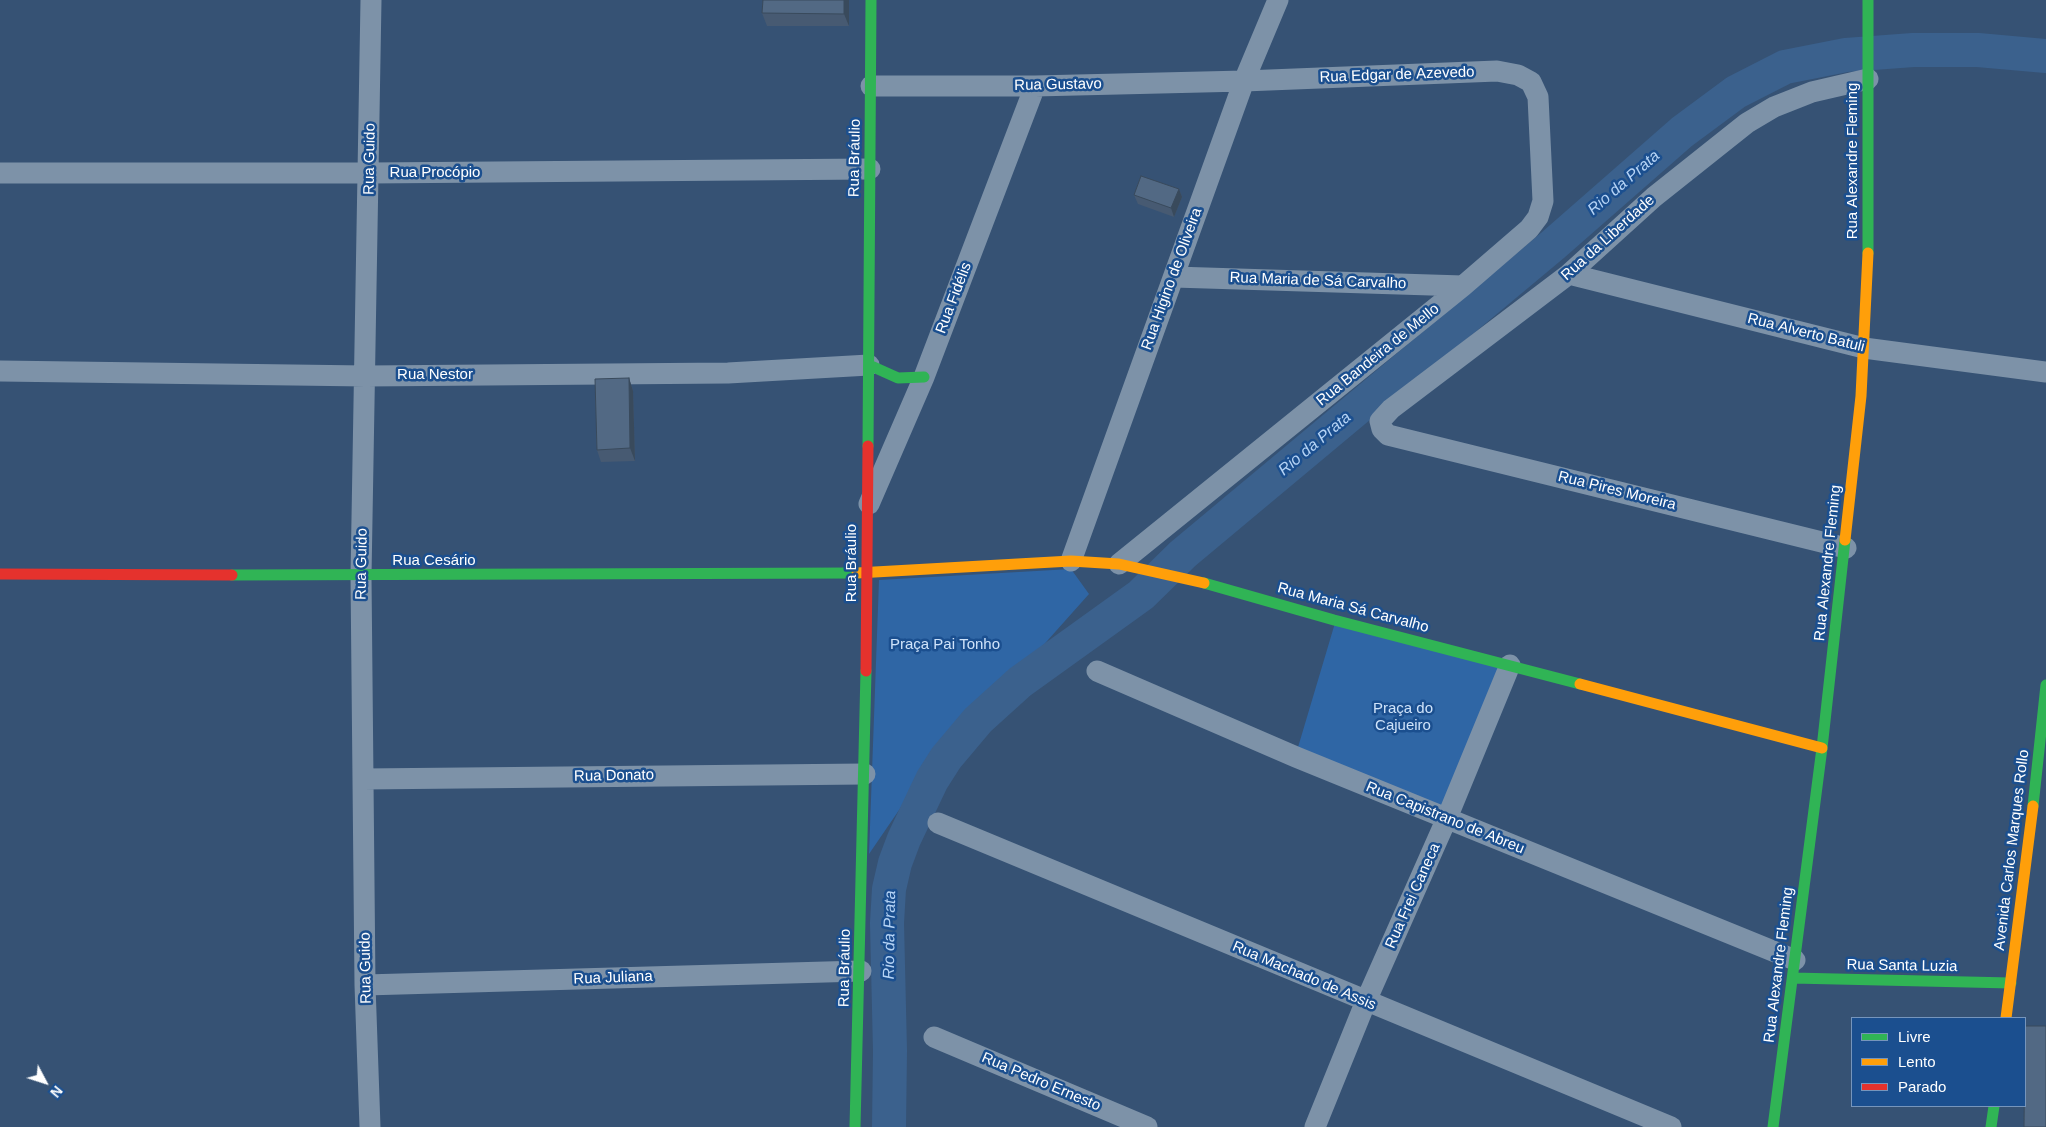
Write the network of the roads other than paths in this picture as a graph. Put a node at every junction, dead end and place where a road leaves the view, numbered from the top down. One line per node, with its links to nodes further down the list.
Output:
1 (371, 0): 12 (street, Rua Guido)
2 (871, 0): 7 (street, Rua Bráulio)
3 (1278, 0): 6 (street, Rua Higino de Oliveira)
4 (1868, 0): 5 (street, Rua Alexandre Fleming)
5 (1868, 72): 13 (street, Rua da Liberdade); 16 (street, Rua Alexandre Fleming)
6 (1244, 81): 8 (street, Rua Gustavo); 9 (street, Rua Edgar de Azevedo); 14 (street, Rua Higino de Oliveira)
7 (871, 86): 8 (street, Rua Gustavo); 10 (street, Rua Bráulio)
8 (1035, 86): 21 (street, Rua Fidélis)
9 (1538, 98): 15 (street, Rua Bandeira de Mello)
10 (870, 169): 12 (street, Rua Procópio); 17 (street, Rua Bráulio)
11 (0, 173): 12 (street, Rua Procópio)
12 (370, 173): 20 (street, Rua Guido)
13 (1569, 274): 16 (street, Rua Alverto Batuli); 22 (street, Rua da Liberdade)
14 (1174, 276): 15 (street, Rua Maria de Sá Carvalho); 25 (street, Rua Higino de Oliveira)
15 (1463, 286): 26 (street, Rua Bandeira de Mello)
16 (1864, 348): 19 (street, Rua Alverto Batuli); 24 (street, Rua Alexandre Fleming)
17 (869, 365): 20 (street, Rua Nestor); 21 (street); 23 (street, Rua Bráulio)
18 (0, 371): 20 (street, Rua Nestor)
19 (2046, 372)
20 (366, 376): 29 (street, Rua Guido)
21 (924, 377): 23 (street, Rua Fidélis)
22 (1388, 435): 24 (street, Rua Pires Moreira)
23 (868, 508): 27 (street, Rua Bráulio)
24 (1846, 548): 33 (street, Rua Alexandre Fleming)
25 (1071, 561): 26 (street, Rua Maria Sá Carvalho); 27 (street, Rua Maria Sá Carvalho)
26 (1119, 564): 30 (street, Rua Maria Sá Carvalho)
27 (868, 573): 29 (street, Rua Cesário); 34 (street, Rua Bráulio)
28 (0, 574): 29 (street, Rua Cesário)
29 (361, 576): 35 (street, Rua Guido)
30 (1510, 665): 33 (street, Rua Maria Sá Carvalho); 36 (street, Rua Frei Caneca)
31 (1097, 671): 36 (street, Rua Capistrano de Abreu)
32 (2046, 685): 40 (street, Avenida Carlos Marques Rollo)
33 (1822, 748): 38 (street, Rua Alexandre Fleming)
34 (865, 774): 35 (street, Rua Donato); 39 (street, Rua Bráulio)
35 (363, 779): 41 (street, Rua Guido)
36 (1447, 818): 38 (street, Rua Capistrano de Abreu); 42 (street, Rua Frei Caneca)
37 (938, 823): 42 (street, Rua Machado de Assis)
38 (1794, 969): 40 (street, Rua Santa Luzia); 51 (street, Rua Alexandre Fleming)
39 (861, 971): 41 (street, Rua Juliana); 47 (street, Rua Bráulio)
40 (2011, 983): 43 (street, Avenida Carlos Marques Rollo)
41 (366, 984): 46 (street, Rua Guido)
42 (1366, 1001): 49 (street, Rua Frei Caneca); 50 (street, Rua Machado de Assis)
43 (2006, 1017)
44 (934, 1037): 48 (street, Rua Pedro Ernesto)
45 (1994, 1107): 52 (street)
46 (370, 1127)
47 (855, 1127)
48 (1147, 1127)
49 (1315, 1127)
50 (1671, 1127)
51 (1773, 1127)
52 (1991, 1127)

